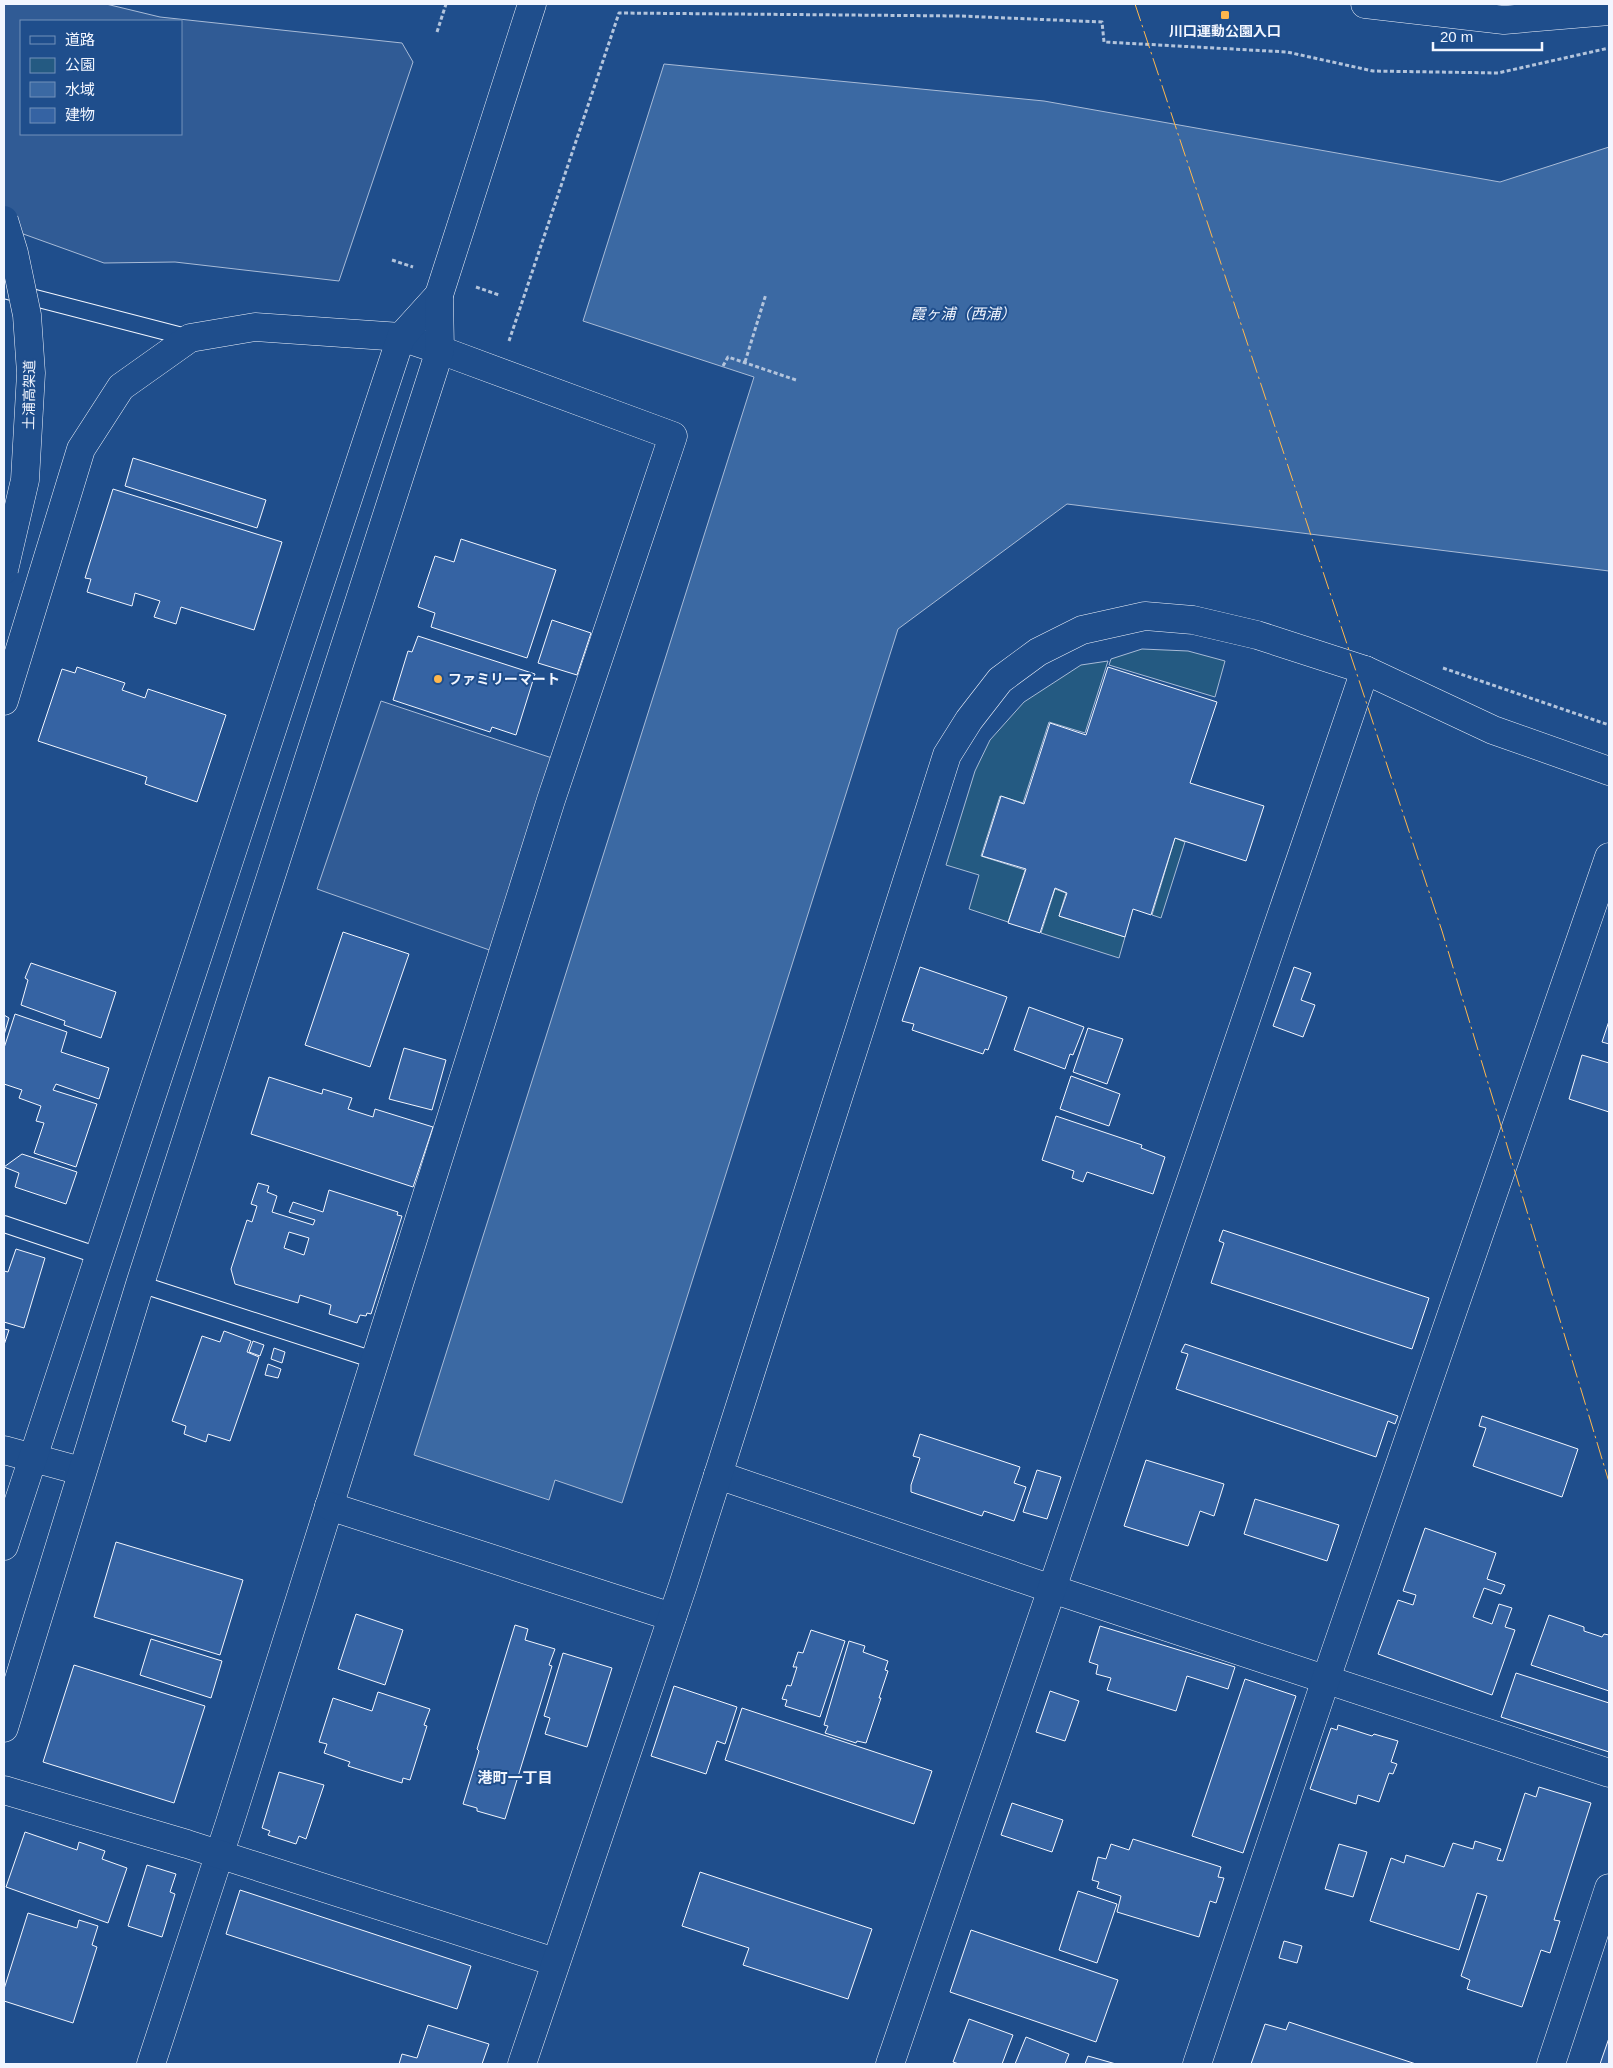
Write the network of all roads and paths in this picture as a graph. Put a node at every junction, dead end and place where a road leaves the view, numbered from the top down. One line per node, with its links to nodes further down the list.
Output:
1 (446, 4): 5 (path)
2 (532, 4): 10 (street)
3 (1365, 4): 4 (street)
4 (1609, 11)
5 (437, 32)
6 (1609, 48): 13 (path)
7 (4, 220): 18 (street, 土浦高架道, bridge)
8 (4, 290): 12 (lane)
9 (766, 294): 15 (path)
10 (439, 295): 11 (street); 14 (street)
11 (401, 337): 12 (street); 14 (street); 26 (street)
12 (190, 338): 21 (street)
13 (518, 345)
14 (440, 350): 27 (street); 28 (street)
15 (745, 362): 16 (path); 17 (path)
16 (723, 366)
17 (796, 380)
18 (4, 570)
19 (1434, 665): 22 (path)
20 (1365, 670): 23 (street); 32 (street); 35 (street)
21 (4, 701)
22 (1609, 724)
23 (1609, 771)
24 (1609, 857): 37 (street)
25 (4, 1224): 26 (lane)
26 (99, 1256): 30 (street)
27 (140, 1284): 28 (lane); 31 (street)
28 (374, 1360): 33 (street)
29 (4, 1450): 30 (street)
30 (32, 1458): 31 (street); 34 (street)
31 (81, 1471): 38 (street)
32 (718, 1474): 35 (street); 36 (street)
33 (329, 1506): 36 (street); 41 (street)
34 (4, 1546)
35 (1052, 1589): 37 (street); 46 (street)
36 (672, 1616): 43 (street)
37 (1326, 1679): 39 (street); 47 (street)
38 (4, 1728)
39 (1609, 1773)
40 (4, 1790): 41 (street)
41 (219, 1854): 43 (street); 44 (street)
42 (1609, 1888): 48 (street)
43 (555, 1962): 45 (street)
44 (151, 2064)
45 (522, 2064)
46 (890, 2064)
47 (1197, 2064)
48 (1551, 2064)

